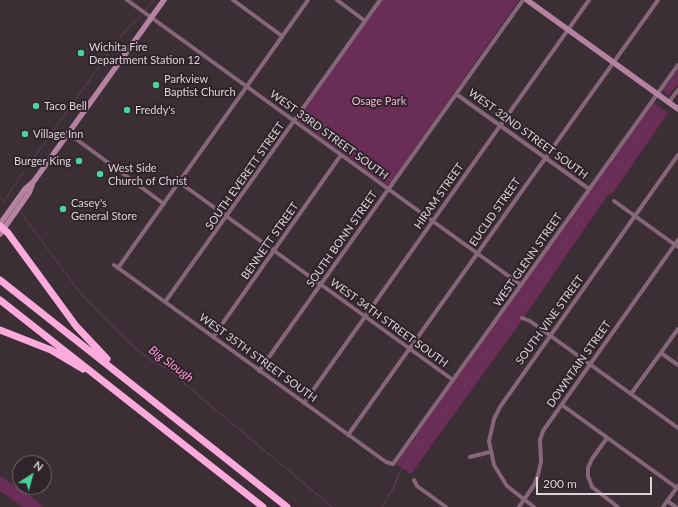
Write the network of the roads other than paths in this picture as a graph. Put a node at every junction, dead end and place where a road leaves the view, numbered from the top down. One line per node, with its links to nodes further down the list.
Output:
1 (127, 0): 11 (street, WEST 33RD STREET SOUTH)
2 (164, 0): 11 (main road)
3 (232, 0): 14 (street)
4 (308, 0): 14 (street)
5 (337, 0): 12 (street)
6 (380, 0): 12 (street, SOUTH EVERETT STREET)
7 (523, 0): 19 (street, SOUTH BONN STREET)
8 (527, 0): 13 (main road)
9 (589, 0): 13 (street, HIRAM STREET)
10 (658, 0): 15 (street, EUCLID STREET)
11 (151, 18): 17 (street, WEST 33RD STREET SOUTH); 25 (main road)
12 (365, 21): 23 (street, SOUTH EVERETT STREET)
13 (568, 30): 15 (main road); 24 (street, HIRAM STREET)
14 (282, 36): 17 (street)
15 (613, 62): 20 (main road); 28 (street, EUCLID STREET)
16 (678, 65): 20 (street, WEST GLENN STREET)
17 (247, 86): 23 (street, WEST 33RD STREET SOUTH); 29 (street)
18 (678, 90): 21 (street)
19 (456, 94): 24 (street, WEST 32ND STREET SOUTH); 30 (street, SOUTH BONN STREET)
20 (657, 94): 21 (main road); 31 (street, WEST GLENN STREET)
21 (669, 102): 22 (main road)
22 (678, 109)
23 (295, 121): 26 (street, WEST 33RD STREET SOUTH); 34 (street, SOUTH EVERETT STREET)
24 (500, 126): 28 (street, WEST 32ND STREET SOUTH); 36 (street, HIRAM STREET)
25 (68, 134): 33 (street); 37 (main road)
26 (341, 155): 30 (street, WEST 33RD STREET SOUTH); 40 (street, BENNETT STREET)
27 (678, 155): 35 (street, SOUTH VINE STREET)
28 (544, 157): 31 (street, WEST 32ND STREET SOUTH); 41 (street, EUCLID STREET)
29 (179, 182): 33 (street); 34 (street, WEST 34TH STREET SOUTH)
30 (389, 189): 36 (street, WEST 33RD STREET SOUTH); 43 (street, SOUTH BONN STREET)
31 (589, 189): 44 (street, WEST GLENN STREET)
32 (614, 201): 35 (street)
33 (164, 204): 46 (street, WEST 35TH STREET SOUTH)
34 (226, 216): 40 (street, WEST 34TH STREET SOUTH); 46 (street, SOUTH EVERETT STREET)
35 (635, 216): 39 (street); 51 (street, SOUTH VINE STREET)
36 (433, 221): 41 (street, WEST 33RD STREET SOUTH); 47 (street, HIRAM STREET)
37 (1, 228): 59 (highway)
38 (678, 240): 39 (street, DOWNTAIN STREET)
39 (676, 246): 55 (street, DOWNTAIN STREET)
40 (274, 251): 43 (street, WEST 34TH STREET SOUTH); 52 (street, BENNETT STREET)
41 (477, 253): 44 (street, WEST 33RD STREET SOUTH); 53 (street, EUCLID STREET)
42 (0, 280): 59 (highway)
43 (321, 285): 47 (street, WEST 34TH STREET SOUTH); 57 (street, SOUTH BONN STREET)
44 (521, 285): 58 (street, WEST GLENN STREET)
45 (0, 300): 60 (highway)
46 (165, 302): 52 (street, WEST 35TH STREET SOUTH)
47 (365, 316): 53 (street, WEST 34TH STREET SOUTH); 62 (street, HIRAM STREET)
48 (522, 318): 51 (street)
49 (678, 329): 54 (street)
50 (0, 330): 60 (highway)
51 (550, 336): 55 (street); 67 (street, SOUTH VINE STREET)
52 (213, 337): 57 (street, WEST 35TH STREET SOUTH)
53 (409, 348): 58 (street, WEST 34TH STREET SOUTH); 65 (street, EUCLID STREET)
54 (661, 353): 56 (street); 61 (street)
55 (590, 365): 61 (street); 63 (street, DOWNTAIN STREET)
56 (678, 365)
57 (260, 370): 62 (street, WEST 35TH STREET SOUTH)
58 (453, 380): 69 (street, WEST GLENN STREET)
59 (129, 382): 75 (highway)
60 (109, 384): 74 (highway)
61 (632, 394): 64 (street)
62 (304, 402): 65 (street, WEST 35TH STREET SOUTH)
63 (562, 405): 66 (street); 72 (street, DOWNTAIN STREET)
64 (678, 428)
65 (348, 435): 69 (street, WEST 35TH STREET SOUTH)
66 (607, 438): 71 (street); 79 (street)
67 (490, 452): 68 (street); 72 (street, SOUTH VINE STREET)
68 (470, 457)
69 (391, 464)
70 (414, 480): 76 (street)
71 (677, 487): 73 (street)
72 (524, 500): 77 (street, DOWNTAIN STREET); 78 (street, SOUTH VINE STREET)
73 (667, 501): 80 (street); 81 (street)
74 (264, 507)
75 (287, 507)
76 (446, 507)
77 (519, 507)
78 (534, 507)
79 (618, 507)
80 (663, 507)
81 (676, 507)

